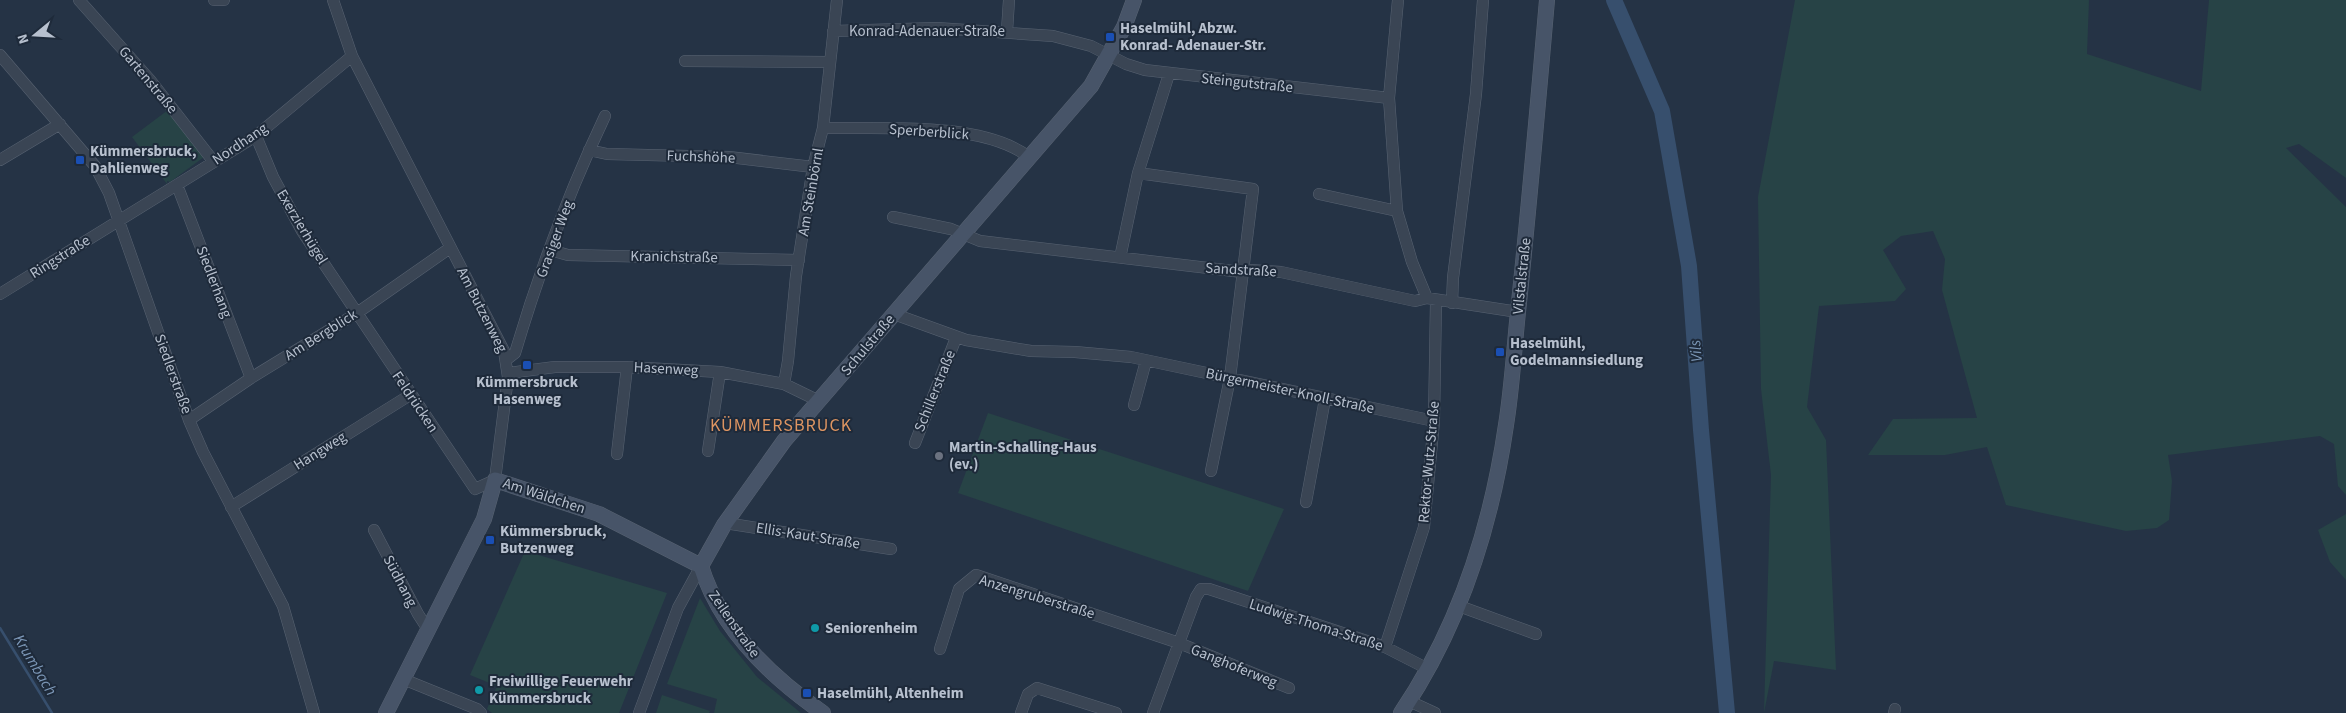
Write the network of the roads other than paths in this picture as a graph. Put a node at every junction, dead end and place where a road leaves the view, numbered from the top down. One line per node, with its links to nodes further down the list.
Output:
1 (79, 0): 27 (street, Gartenstraße)
2 (214, 0): 3 (street)
3 (224, 0)
4 (333, 0): 15 (street, Am Butzenweg)
5 (837, 0): 11 (street, Am Steinbörnl)
6 (1009, 0): 12 (street)
7 (1134, 0): 13 (street, Schulstraße)
8 (1398, 0): 19 (street)
9 (1482, 0): 43 (street)
10 (1547, 0): 44 (street, Vilstalstraße)
11 (833, 31): 12 (street, Konrad-Adenauer-Straße); 17 (street, Am Steinbörnl)
12 (1007, 32): 13 (street, Konrad-Adenauer-Straße)
13 (1108, 55): 18 (street, Steingutstraße); 25 (street, Schulstraße)
14 (0, 56): 21 (street, Siedlerstraße)
15 (352, 56): 23 (street, Nordhang); 36 (street, Am Butzenweg)
16 (685, 61): 17 (street)
17 (829, 62): 22 (street, Am Steinbörnl)
18 (1169, 74): 19 (street, Steingutstraße); 29 (street)
19 (1389, 98): 32 (street)
20 (605, 116): 24 (street, Grasiger Weg)
21 (60, 124): 26 (street); 34 (street, Siedlerstraße)
22 (823, 128): 25 (street, Sperberblick); 28 (street, Am Steinbörnl)
23 (256, 136): 27 (street, Nordhang); 45 (street, Exerzierhügel)
24 (589, 150): 28 (street, Fuchshöhe); 37 (street, Grasiger Weg)
25 (1029, 157): 35 (street, Schulstraße)
26 (0, 160)
27 (214, 162): 30 (street, Nordhang)
28 (813, 167): 39 (street, Am Steinbörnl)
29 (1138, 173): 38 (street); 40 (street)
30 (177, 185): 34 (street, Nordhang); 53 (street, Siedlerhang)
31 (1319, 194): 32 (street)
32 (1397, 211): 42 (street)
33 (893, 217): 35 (street, Sandstraße)
34 (120, 219): 41 (street, Ringstraße); 60 (street, Siedlerstraße)
35 (962, 234): 38 (street, Sandstraße); 46 (street, Schulstraße)
36 (450, 248): 45 (street, Am Bergblick); 48 (street, Am Butzenweg)
37 (550, 250): 39 (street, Kranichstraße); 48 (street, Grasiger Weg)
38 (1120, 258): 40 (street, Sandstraße)
39 (799, 260): 55 (street, Am Steinbörnl)
40 (1242, 272): 42 (street, Sandstraße); 54 (street)
41 (0, 294)
42 (1432, 300): 43 (street, Sandstraße); 61 (street, Rektor-Wutz-Straße)
43 (1452, 303): 44 (street, Sandstraße)
44 (1518, 312): 75 (street, Vilstalstraße)
45 (357, 313): 53 (street, Am Bergblick); 56 (street, Feldrücken)
46 (894, 314): 47 (street, Bürgermeister-Knoll-Straße); 58 (street, Schulstraße)
47 (956, 338): 49 (street, Bürgermeister-Knoll-Straße); 62 (street, Schillerstraße)
48 (506, 360): 52 (street, Am Butzenweg)
49 (1146, 361): 54 (street, Bürgermeister-Knoll-Straße); 59 (street)
50 (627, 367): 51 (street, Hasenweg); 52 (street, Hasenweg); 64 (street)
51 (720, 372): 55 (street, Hasenweg); 63 (street)
52 (508, 373): 66 (street, Am Butzenweg)
53 (250, 378): 60 (street, Am Bergblick)
54 (1230, 378): 57 (street, Bürgermeister-Knoll-Straße); 65 (street)
55 (784, 384): 58 (street, Hasenweg)
56 (410, 395): 67 (street, Feldrücken); 69 (street, Hangweg)
57 (1325, 399): 61 (street, Bürgermeister-Knoll-Straße); 68 (street)
58 (819, 401): 71 (street, Schulstraße)
59 (1134, 405)
60 (190, 420): 69 (street, Siedlerstraße)
61 (1434, 421): 79 (street, Rektor-Wutz-Straße)
62 (915, 443)
63 (708, 451)
64 (617, 454)
65 (1211, 471)
66 (495, 480): 67 (street); 70 (street, Am Butzenweg); 74 (street, Am Wäldchen)
67 (475, 489): 70 (street, Feldrücken)
68 (1306, 502)
69 (231, 507): 85 (street, Siedlerstraße)
70 (487, 510): 76 (street, Am Butzenweg)
71 (725, 523): 73 (street, Ellis-Kaut-Straße); 74 (street, Schulstraße)
72 (374, 530): 76 (street, Südhang)
73 (891, 549)
74 (701, 566): 88 (street, Schulstraße); 89 (street, Zeilenstraße)
75 (1459, 606): 77 (street); 81 (street, Vilstalstraße)
76 (429, 631): 82 (street, Am Butzenweg)
77 (1536, 634)
78 (1179, 643): 79 (street, Ludwig-Thoma-Straße); 80 (street, Anzengruberstraße); 83 (street, Ganghoferweg); 92 (street)
79 (1385, 647): 81 (street, Ludwig-Thoma-Straße)
80 (940, 649)
81 (1428, 669): 84 (street, Vilstalstraße)
82 (403, 679): 86 (street, Am Butzenweg); 87 (street)
83 (1290, 688)
84 (1405, 707): 93 (street, Vilstalstraße)
85 (314, 713)
86 (386, 713)
87 (482, 713)
88 (639, 713)
89 (823, 713)
90 (1021, 713): 91 (street)
91 (1116, 713)
92 (1153, 713)
93 (1435, 713)

